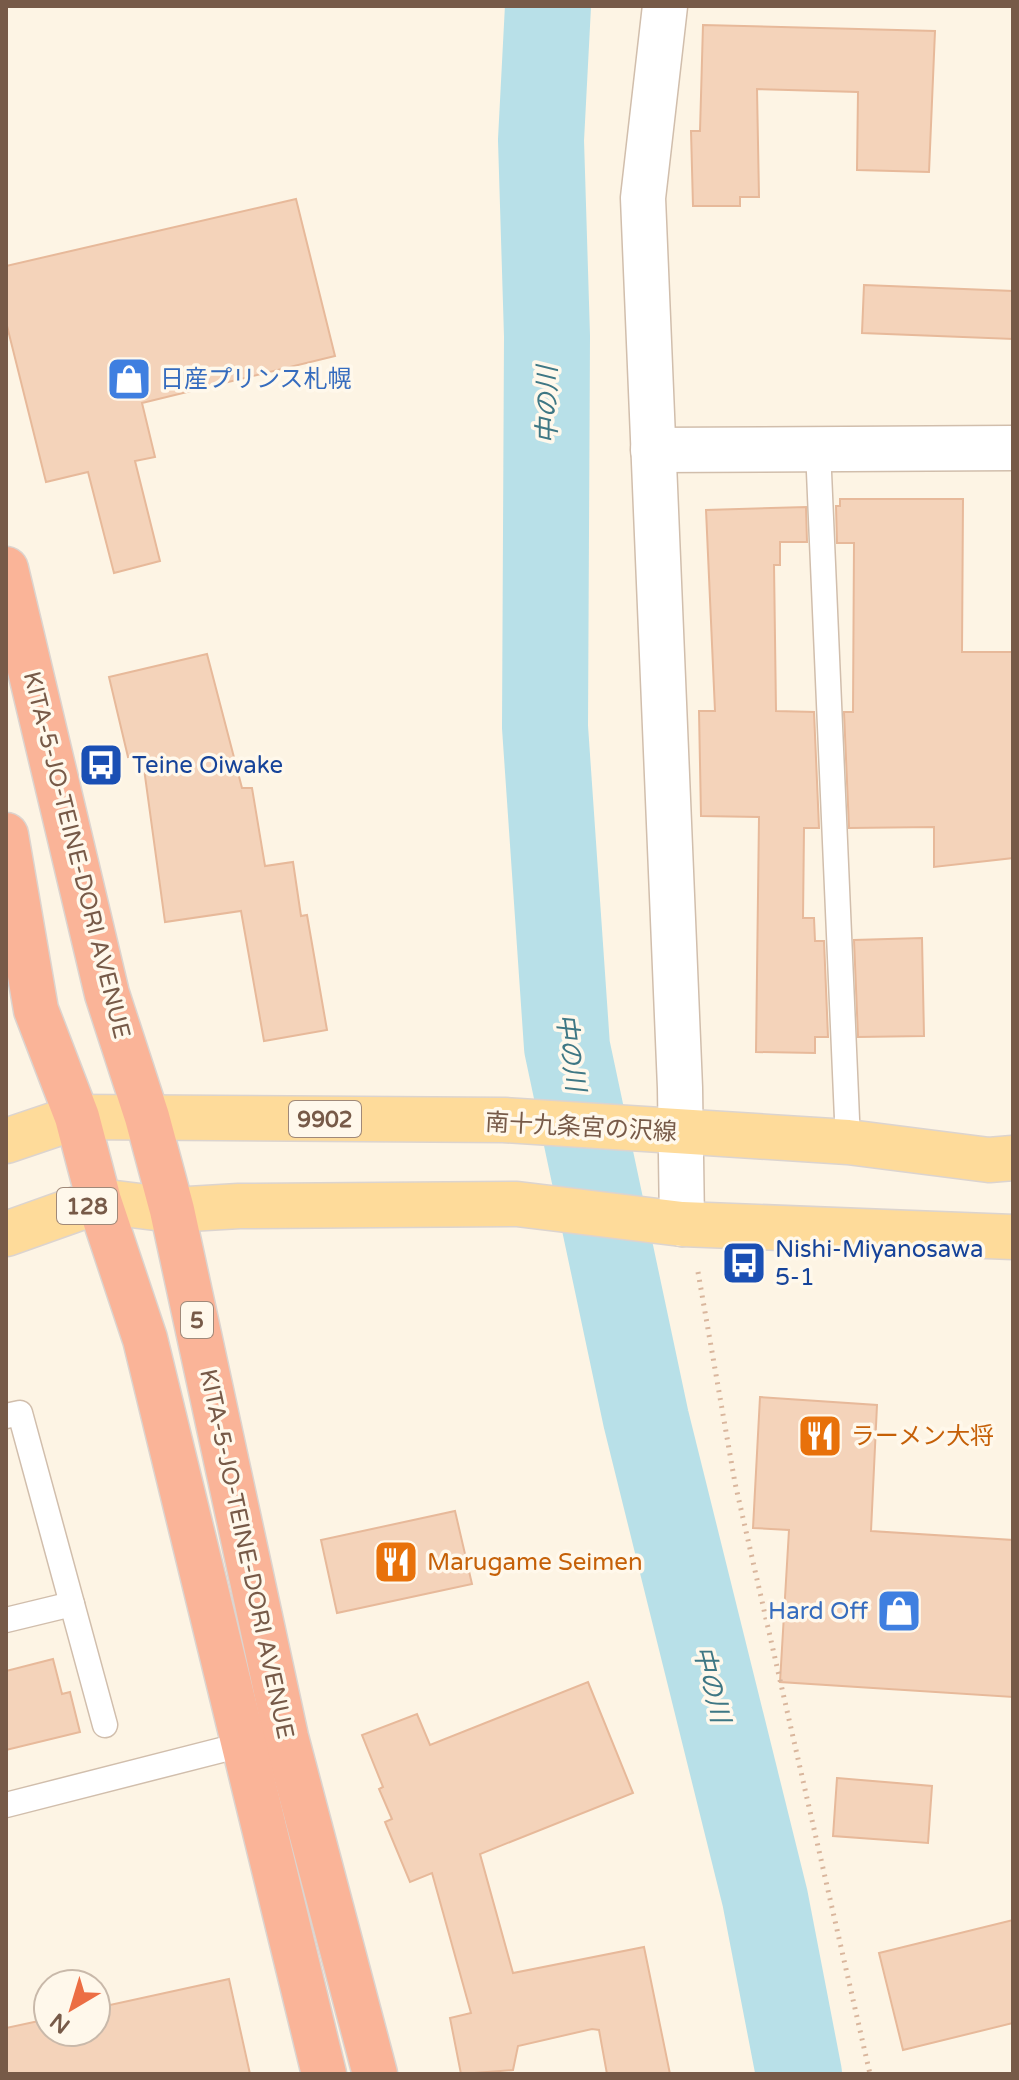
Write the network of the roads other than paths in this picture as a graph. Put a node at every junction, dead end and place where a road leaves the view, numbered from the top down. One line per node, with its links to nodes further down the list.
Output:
1 (665, 6): 4 (street)
2 (1013, 448): 3 (street)
3 (818, 449): 4 (street); 11 (lane)
4 (653, 450): 9 (street)
5 (6, 569): 8 (highway, KITA-5-JO-TEINE-DORI AVENUE / 5)
6 (6, 835): 7 (highway, KITA-5-JO-TEINE-DORI AVENUE / 5)
7 (77, 1117): 8 (main road, 南十九条宮の沢線); 10 (main road, 南十九条宮の沢線); 13 (highway, KITA-5-JO-TEINE-DORI AVENUE / 5)
8 (147, 1117): 9 (main road, 南十九条宮の沢線 / 9902); 14 (highway, KITA-5-JO-TEINE-DORI AVENUE / 5)
9 (680, 1132): 11 (main road, 南十九条宮の沢線 / 9902); 16 (street)
10 (6, 1141)
11 (848, 1142): 12 (main road, 南十九条宮の沢線 / 9902)
12 (1013, 1158)
13 (99, 1201): 14 (main road, 128); 15 (main road, 128); 22 (highway, KITA-5-JO-TEINE-DORI AVENUE / 5)
14 (172, 1210): 16 (main road); 25 (highway, KITA-5-JO-TEINE-DORI AVENUE / 5)
15 (6, 1234)
16 (685, 1237): 17 (main road)
17 (1013, 1237)
18 (6, 1416): 19 (lane)
19 (72, 1604): 20 (lane); 21 (lane)
20 (6, 1620)
21 (105, 1725)
22 (245, 1744): 23 (lane); 24 (highway, KITA-5-JO-TEINE-DORI AVENUE / 5)
23 (6, 1805)
24 (324, 2074)
25 (375, 2074)

